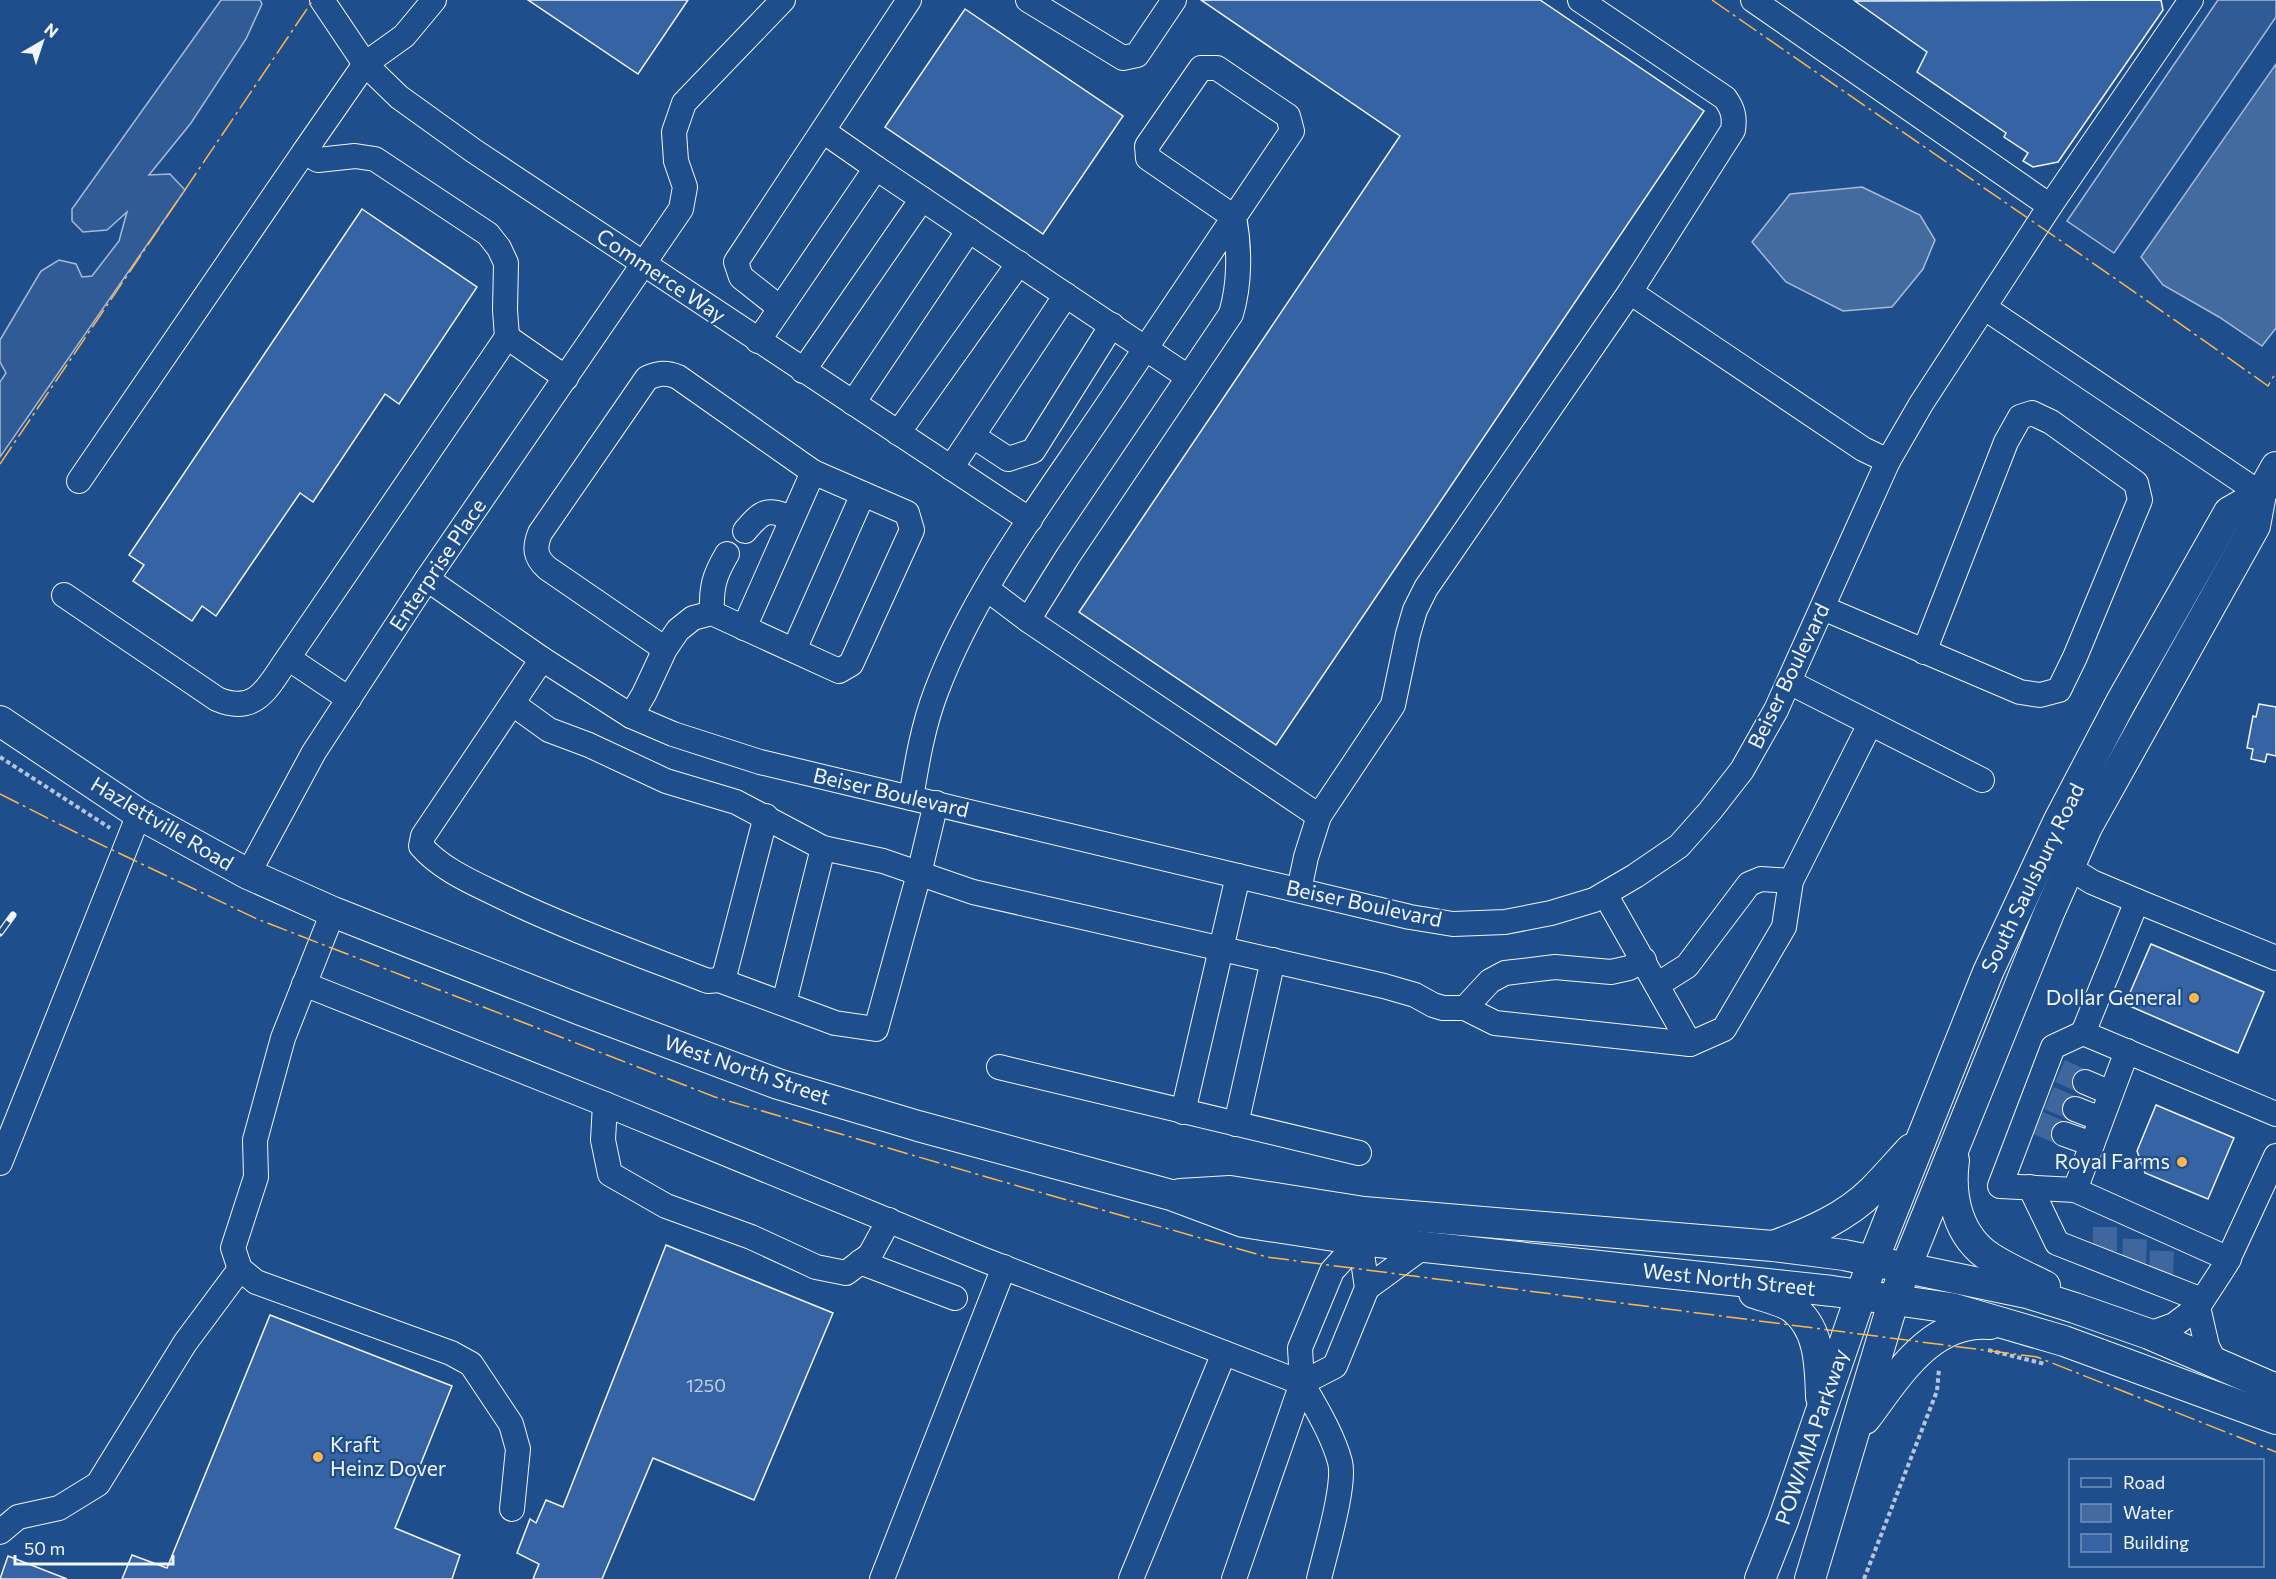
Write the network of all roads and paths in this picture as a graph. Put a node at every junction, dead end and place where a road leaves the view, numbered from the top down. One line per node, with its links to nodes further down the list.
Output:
1 (322, 0): 10 (street, Commerce Way)
2 (434, 0): 10 (street)
3 (783, 0): 19 (street, Enterprise Place)
4 (909, 0): 11 (street)
5 (1028, 0): 6 (street)
6 (1174, 0)
7 (1580, 0): 20 (street)
8 (1754, 0): 15 (street)
9 (2191, 0): 15 (street, Beiser Boulevard)
10 (365, 64): 12 (street); 19 (street, Commerce Way)
11 (823, 131): 13 (street); 22 (street)
12 (304, 152): 25 (street); 38 (street)
13 (876, 168): 14 (street); 22 (street)
14 (922, 199): 17 (street); 28 (street)
15 (2050, 206): 23 (street, Beiser Boulevard)
16 (1234, 217): 16 (street); 27 (street); 29 (street)
17 (969, 230): 18 (street); 31 (street)
18 (1019, 263): 21 (street); 32 (street)
19 (643, 264): 26 (street, Commerce Way); 30 (street, Enterprise Place)
20 (1630, 292): 34 (street); 68 (street)
21 (1066, 295): 24 (street); 33 (street)
22 (780, 308): 26 (street)
23 (1985, 308): 34 (street, Beiser Boulevard); 40 (street)
24 (1112, 325): 27 (street); 33 (street)
25 (507, 337): 30 (street); 55 (street)
26 (758, 340): 28 (street, Commerce Way)
27 (1146, 348): 29 (street); 42 (street)
28 (803, 370): 31 (street, Commerce Way)
29 (1188, 377): 50 (street)
30 (566, 378): 45 (street, Enterprise Place)
31 (852, 403): 32 (street, Commerce Way)
32 (898, 433): 36 (street, Commerce Way)
33 (973, 436): 36 (street)
34 (1888, 460): 48 (street, Beiser Boulevard)
35 (2276, 467): 40 (main road, South Saulsbury Road)
36 (951, 468): 42 (street, Commerce Way)
37 (813, 472): 39 (street); 41 (street); 52 (street)
38 (79, 481)
39 (863, 494): 53 (street); 53 (street)
40 (2260, 494): 70 (main road, South Saulsbury Road); 71 (main road, South Saulsbury Road)
41 (792, 519): 43 (street); 51 (street)
42 (1030, 520): 46 (street)
43 (745, 531)
44 (727, 554): 49 (street)
45 (427, 579): 56 (street, Beiser Boulevard); 58 (street, Enterprise Place)
46 (987, 589): 50 (street); 64 (street)
47 (64, 595): 55 (street)
48 (1823, 608): 54 (street); 57 (street, Beiser Boulevard)
49 (712, 613): 51 (street); 52 (street)
50 (1028, 620): 68 (street)
51 (744, 627): 53 (street)
52 (665, 649): 60 (street)
53 (794, 650)
54 (1924, 651): 54 (street)
55 (288, 658): 58 (street)
56 (542, 659): 59 (street); 60 (street, Beiser Boulevard)
57 (1788, 682): 62 (street); 77 (street, Beiser Boulevard)
58 (349, 699): 72 (street, Enterprise Place)
59 (513, 705): 67 (street); 84 (street)
60 (631, 716): 64 (street, Beiser Boulevard)
61 (0, 721): 66 (main road, Hazlettville Road)
62 (1870, 724): 63 (street); 75 (street)
63 (1982, 780)
64 (910, 798): 65 (street, Beiser Boulevard)
65 (936, 804): 73 (street); 74 (street, Beiser Boulevard)
66 (139, 814): 72 (main road, Hazlettville Road); 107 (street)
67 (766, 816): 69 (street); 84 (street)
68 (1319, 816): 76 (street)
69 (822, 848): 73 (street); 87 (street)
70 (2043, 852): 71 (street); 102 (main road, South Saulsbury Road)
71 (2070, 867): 78 (street); 103 (main road, South Saulsbury Road)
72 (248, 874): 79 (main road, Hazlettville Road)
73 (919, 874): 80 (street); 87 (street)
74 (1238, 876): 76 (street, Beiser Boulevard); 80 (street)
75 (1791, 881): 86 (street); 90 (street)
76 (1299, 890): 77 (street, Beiser Boulevard)
77 (1605, 894): 83 (street)
78 (2137, 901): 81 (street); 89 (street)
79 (333, 912): 85 (street); 111 (main road, West North Street)
80 (1221, 948): 82 (street); 97 (street)
81 (2276, 958)
82 (1273, 960): 88 (street); 100 (street)
83 (1644, 960): 86 (street); 88 (street)
84 (719, 980): 87 (street)
85 (304, 984): 95 (street); 119 (street)
86 (1657, 985): 90 (street)
87 (784, 1003)
88 (1465, 1008): 90 (street)
89 (2083, 1033): 91 (street); 108 (street)
90 (1690, 1044)
91 (2127, 1051): 94 (street); 98 (street)
92 (999, 1066): 97 (street)
93 (2085, 1082): 94 (street)
94 (2111, 1093): 99 (street)
95 (605, 1104): 110 (street); 116 (street)
96 (2075, 1109): 99 (street)
97 (1183, 1112): 100 (street)
98 (2276, 1114)
99 (2101, 1119): 104 (street)
100 (1236, 1124): 105 (street)
101 (2064, 1134): 104 (street)
102 (1922, 1138): 112 (main road); 115 (main road, South Saulsbury Road)
103 (1956, 1140): 118 (main road, South Saulsbury Road); 126 (main road)
104 (2092, 1144): 109 (street)
105 (1359, 1153)
106 (2276, 1156): 114 (street)
107 (0, 1163)
108 (2030, 1187): 109 (street); 125 (street)
109 (2075, 1190): 114 (street)
110 (889, 1220): 116 (street); 117 (street)
111 (1362, 1226): 112 (main road, West North Street); 113 (main road, West North Street); 121 (street); 132 (street)
112 (1773, 1246): 115 (main road, West North Street)
113 (1423, 1247): 120 (main road, West North Street); 121 (street)
114 (2229, 1259): 125 (street)
115 (1873, 1260): 118 (main road, West North Street); 122 (main road, South Saulsbury Road)
116 (860, 1262): 123 (street)
117 (1004, 1267): 129 (street); 139 (street)
118 (1906, 1267): 124 (main road, South Saulsbury Road); 126 (main road, West North Street)
119 (240, 1269): 137 (street); 138 (street)
120 (1712, 1278): 122 (main road, West North Street); 134 (main road)
121 (1367, 1288): 132 (street)
122 (1862, 1295): 124 (main road, West North Street); 134 (main road, POW/MIA Parkway)
123 (955, 1298)
124 (1894, 1299): 127 (main road, West North Street); 136 (main road, POW/MIA Parkway)
125 (2200, 1304): 128 (street); 130 (street)
126 (2114, 1321): 128 (main road, West North Street)
127 (2014, 1326): 135 (main road, West North Street); 136 (main road)
128 (2149, 1334): 130 (main road, West North Street)
129 (1224, 1353): 132 (street); 140 (street)
130 (2216, 1364): 133 (main road, West North Street)
131 (1939, 1367): 145 (path)
132 (1302, 1383): 141 (street); 142 (street)
133 (2276, 1389)
134 (1822, 1410): 143 (main road, POW/MIA Parkway)
135 (2276, 1419)
136 (1854, 1433): 144 (main road, POW/MIA Parkway)
137 (512, 1509)
138 (0, 1532)
139 (882, 1579)
140 (1131, 1579)
141 (1234, 1579)
142 (1319, 1579)
143 (1760, 1579)
144 (1810, 1579)
145 (1864, 1579)

